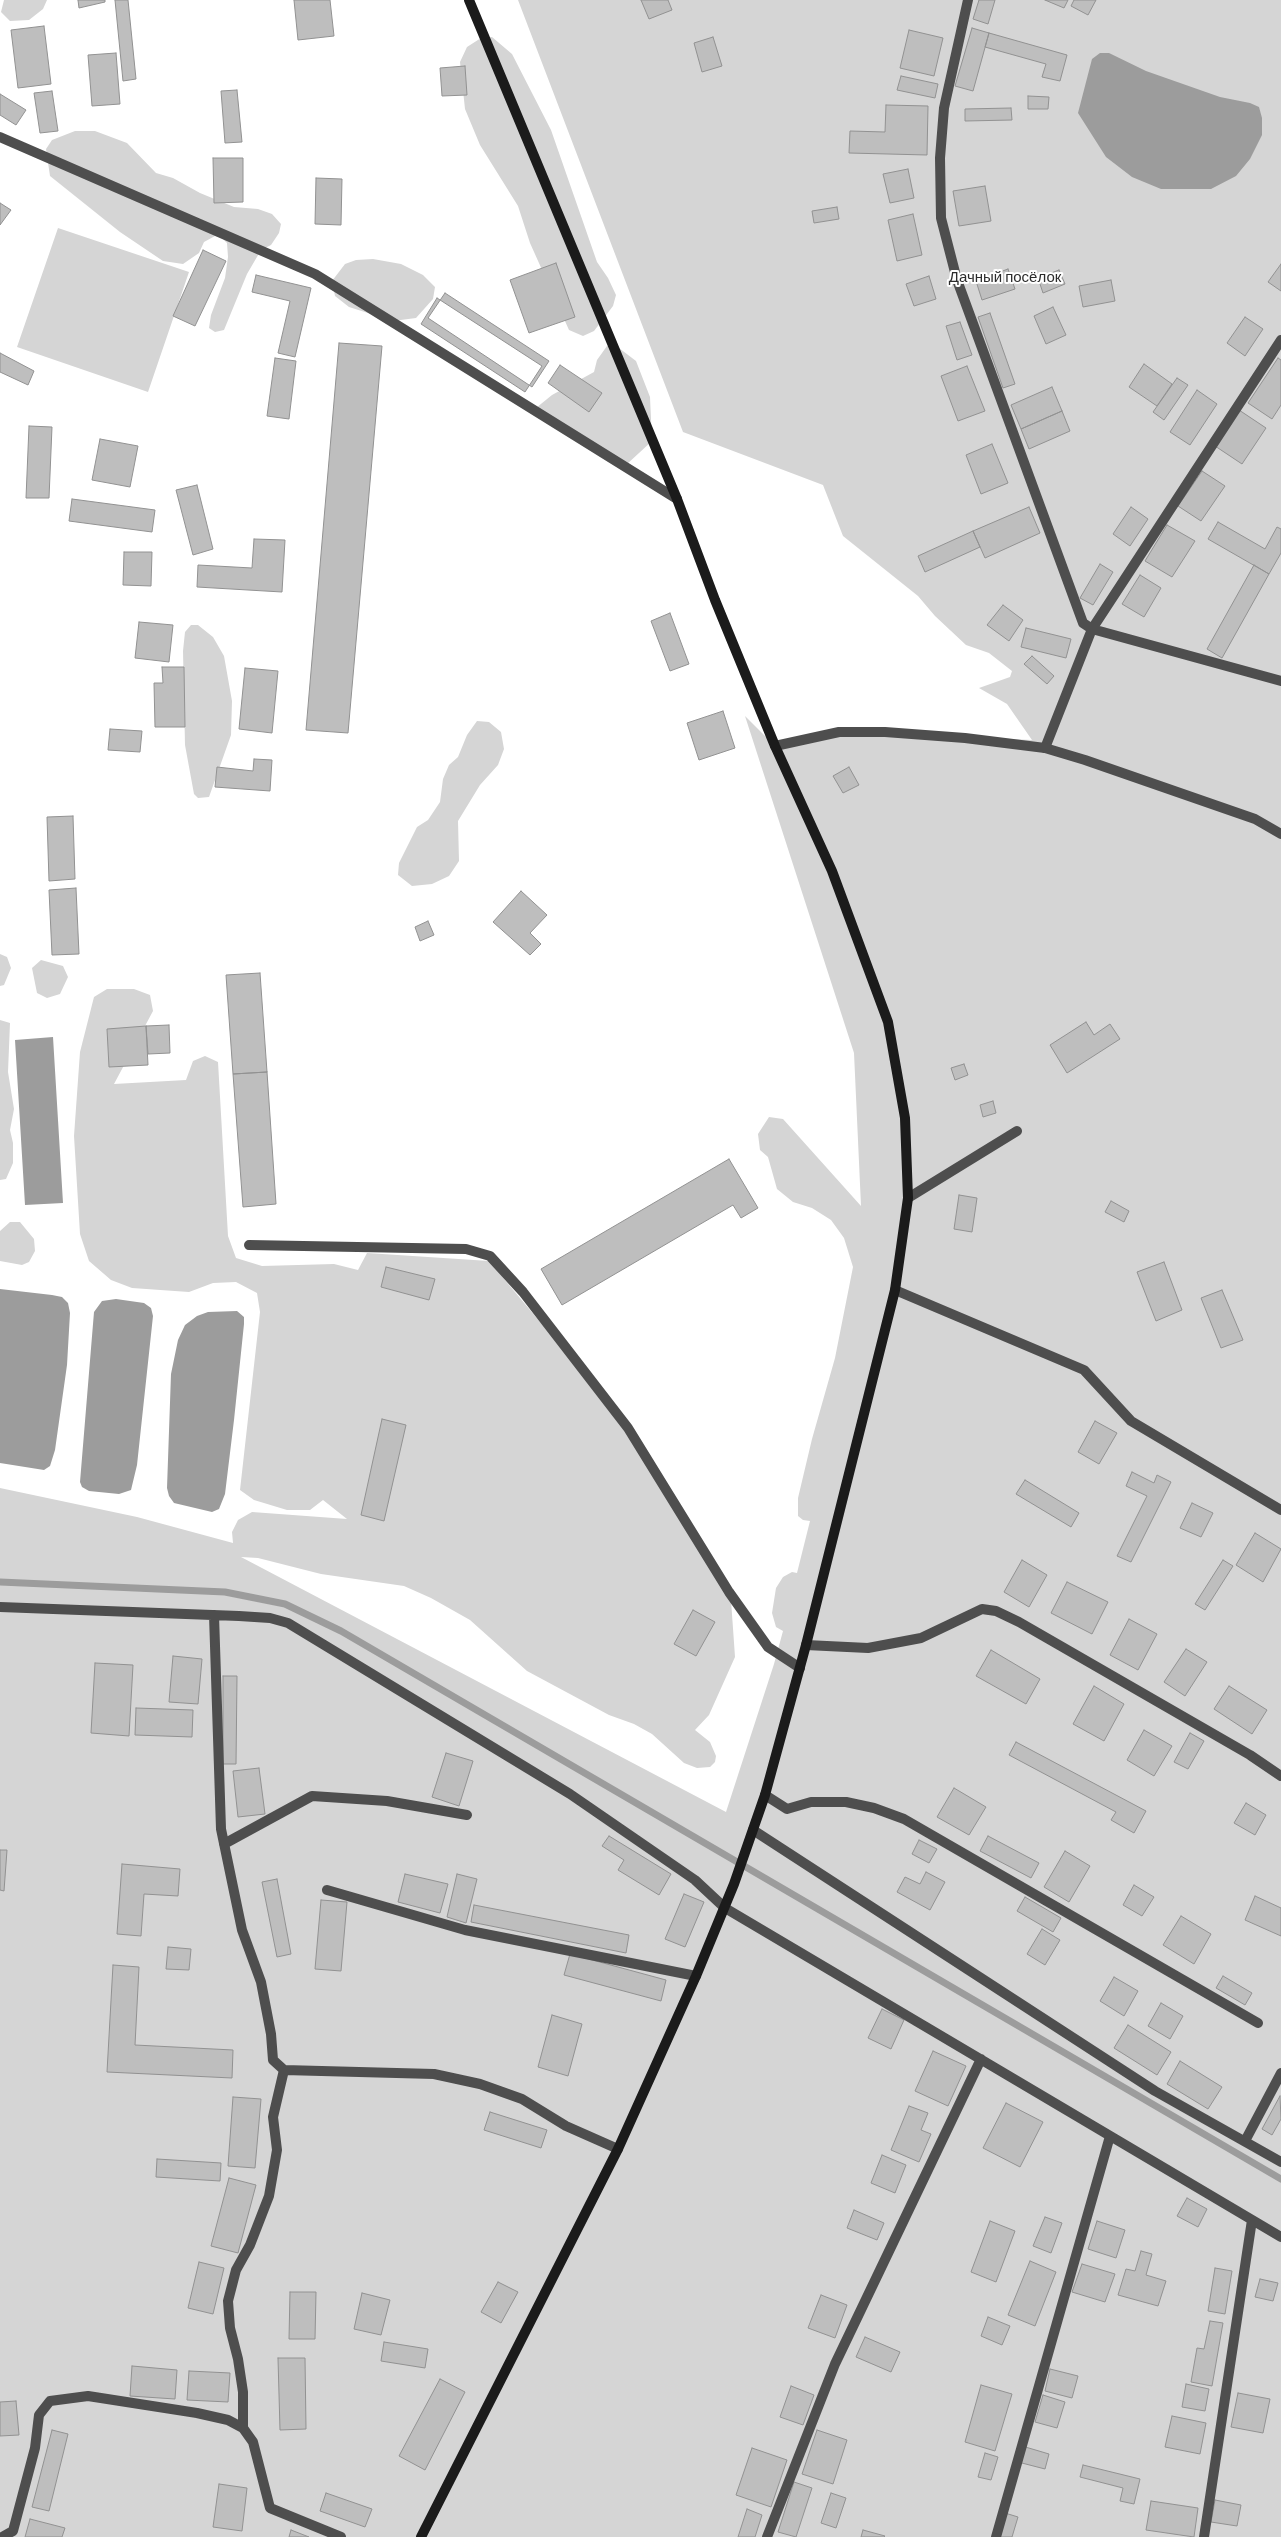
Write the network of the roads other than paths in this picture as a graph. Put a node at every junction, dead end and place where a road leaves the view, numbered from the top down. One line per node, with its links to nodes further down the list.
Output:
1 (469, 0): 5 (main road)
2 (968, 0): 6 (street)
3 (0, 137): 5 (street)
4 (1281, 340): 6 (street)
5 (677, 499): 8 (main road)
6 (1092, 629): 7 (street); 9 (street)
7 (1281, 681)
8 (775, 746): 9 (street); 12 (main road)
9 (1045, 748): 10 (street)
10 (1281, 834)
11 (1017, 1132): 12 (street)
12 (908, 1198): 14 (main road)
13 (248, 1245): 19 (street)
14 (896, 1290): 15 (street); 18 (main road)
15 (1281, 1510)
16 (0, 1607): 17 (street)
17 (214, 1615): 24 (street); 26 (street)
18 (806, 1645): 19 (main road); 20 (street)
19 (800, 1668): 21 (main road)
20 (1281, 1776)
21 (765, 1795): 23 (main road); 28 (street)
22 (466, 1814): 24 (street)
23 (753, 1830): 26 (main road); 33 (street)
24 (224, 1844): 30 (street)
25 (327, 1890): 27 (street)
26 (725, 1908): 27 (main road); 29 (street)
27 (696, 1976): 34 (main road)
28 (1258, 2023)
29 (981, 2059): 32 (street); 42 (street)
30 (284, 2070): 34 (street); 38 (street)
31 (1281, 2073): 33 (street)
32 (1110, 2136): 36 (street); 43 (street)
33 (1246, 2141): 35 (street)
34 (618, 2149): 41 (main road)
35 (1281, 2162)
36 (1252, 2220): 37 (street); 44 (street)
37 (1281, 2237)
38 (244, 2428): 39 (street); 40 (street)
39 (2, 2537)
40 (341, 2537)
41 (421, 2537)
42 (767, 2537)
43 (996, 2537)
44 (1204, 2537)

